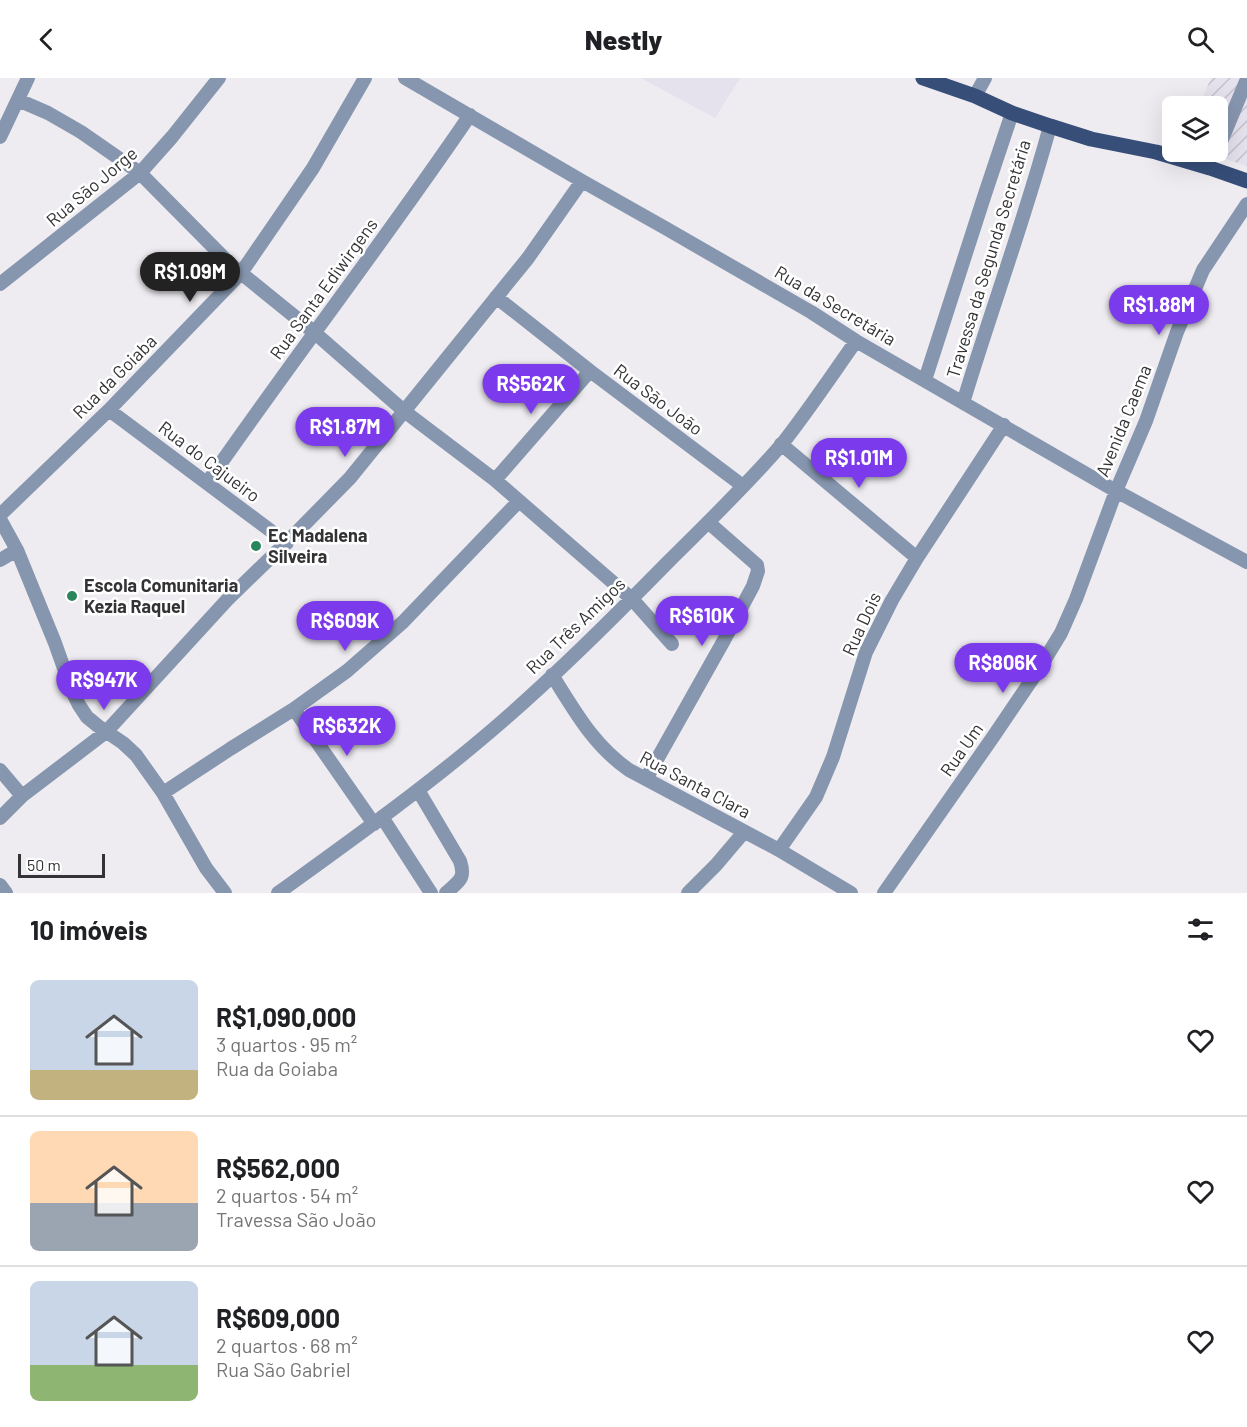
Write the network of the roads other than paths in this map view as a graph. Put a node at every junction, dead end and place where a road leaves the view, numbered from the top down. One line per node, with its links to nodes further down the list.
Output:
1 (28, 78): 9 (street)
2 (219, 78): 17 (street, Rua São Jorge)
3 (365, 78): 21 (street, Rua da Goiaba)
4 (405, 78): 11 (street, Rua da Secretária)
5 (923, 78): 8 (main road)
6 (985, 78): 8 (street)
7 (1247, 79): 13 (street)
8 (975, 96): 10 (main road)
9 (18, 100): 14 (street); 17 (street)
10 (1012, 113): 12 (main road); 27 (street, Travessa da Segunda Secretária)
11 (470, 115): 18 (street, Rua da Secretária); 24 (street, Rua Santa Ediwirgens)
12 (1050, 126): 16 (main road); 28 (street, Travessa da Segunda Secretária)
13 (1228, 126)
14 (0, 137)
15 (1213, 162): 16 (street)
16 (1210, 168): 19 (main road)
17 (140, 173): 21 (street); 22 (street, Rua São Jorge)
18 (582, 181): 23 (street); 25 (street, Rua da Secretária)
19 (1247, 181)
20 (1247, 204): 36 (street, Avenida Caema)
21 (240, 273): 24 (street); 29 (street, Rua da Goiaba)
22 (0, 284)
23 (496, 297): 26 (street, Rua São João); 30 (street)
24 (315, 333): 30 (street); 34 (street, Rua Santa Ediwirgens)
25 (856, 341): 27 (street, Rua da Secretária); 32 (street, Rua Três Amigos)
26 (590, 371): 33 (street); 35 (street, Rua São João)
27 (925, 380): 28 (street, Rua da Secretária)
28 (963, 403): 31 (street, Rua da Secretária)
29 (109, 410): 34 (street, Rua do Cajueiro); 38 (street, Rua da Goiaba)
30 (404, 411): 33 (street); 40 (street)
31 (1004, 425): 36 (street, Rua da Secretária); 42 (street, Rua Dois)
32 (782, 444): 35 (street, Rua Três Amigos); 42 (street)
33 (495, 480): 37 (street)
34 (207, 483): 40 (street, Rua do Cajueiro)
35 (743, 486): 39 (street, Rua Três Amigos)
36 (1116, 491): 44 (street, Rua da Secretária); 67 (street, Rua Um)
37 (519, 501): 45 (street); 48 (street)
38 (0, 517): 41 (street)
39 (708, 522): 45 (street, Rua Três Amigos); 51 (street)
40 (287, 543): 49 (street)
41 (16, 550): 43 (street); 49 (street)
42 (917, 558): 58 (street, Rua Dois)
43 (0, 560)
44 (1247, 562)
45 (632, 598): 46 (street); 47 (street, Rua Três Amigos)
46 (672, 644)
47 (552, 675): 51 (street, Rua Santa Clara); 52 (street, Rua Três Amigos)
48 (294, 709): 53 (street); 56 (street)
49 (106, 732): 53 (street); 54 (street)
50 (0, 770): 54 (street)
51 (646, 779): 57 (street, Rua Santa Clara)
52 (418, 790): 56 (street, Rua Três Amigos); 64 (street)
53 (163, 793): 61 (street)
54 (22, 796): 55 (street)
55 (0, 818)
56 (378, 820): 62 (street, Rua Três Amigos); 63 (street)
57 (744, 832): 58 (street, Rua Santa Clara); 65 (street)
58 (779, 850): 66 (street, Rua Santa Clara)
59 (0, 885): 60 (street)
60 (6, 893)
61 (225, 893)
62 (278, 893)
63 (431, 893)
64 (446, 893)
65 (688, 893)
66 (851, 893)
67 (884, 893)

